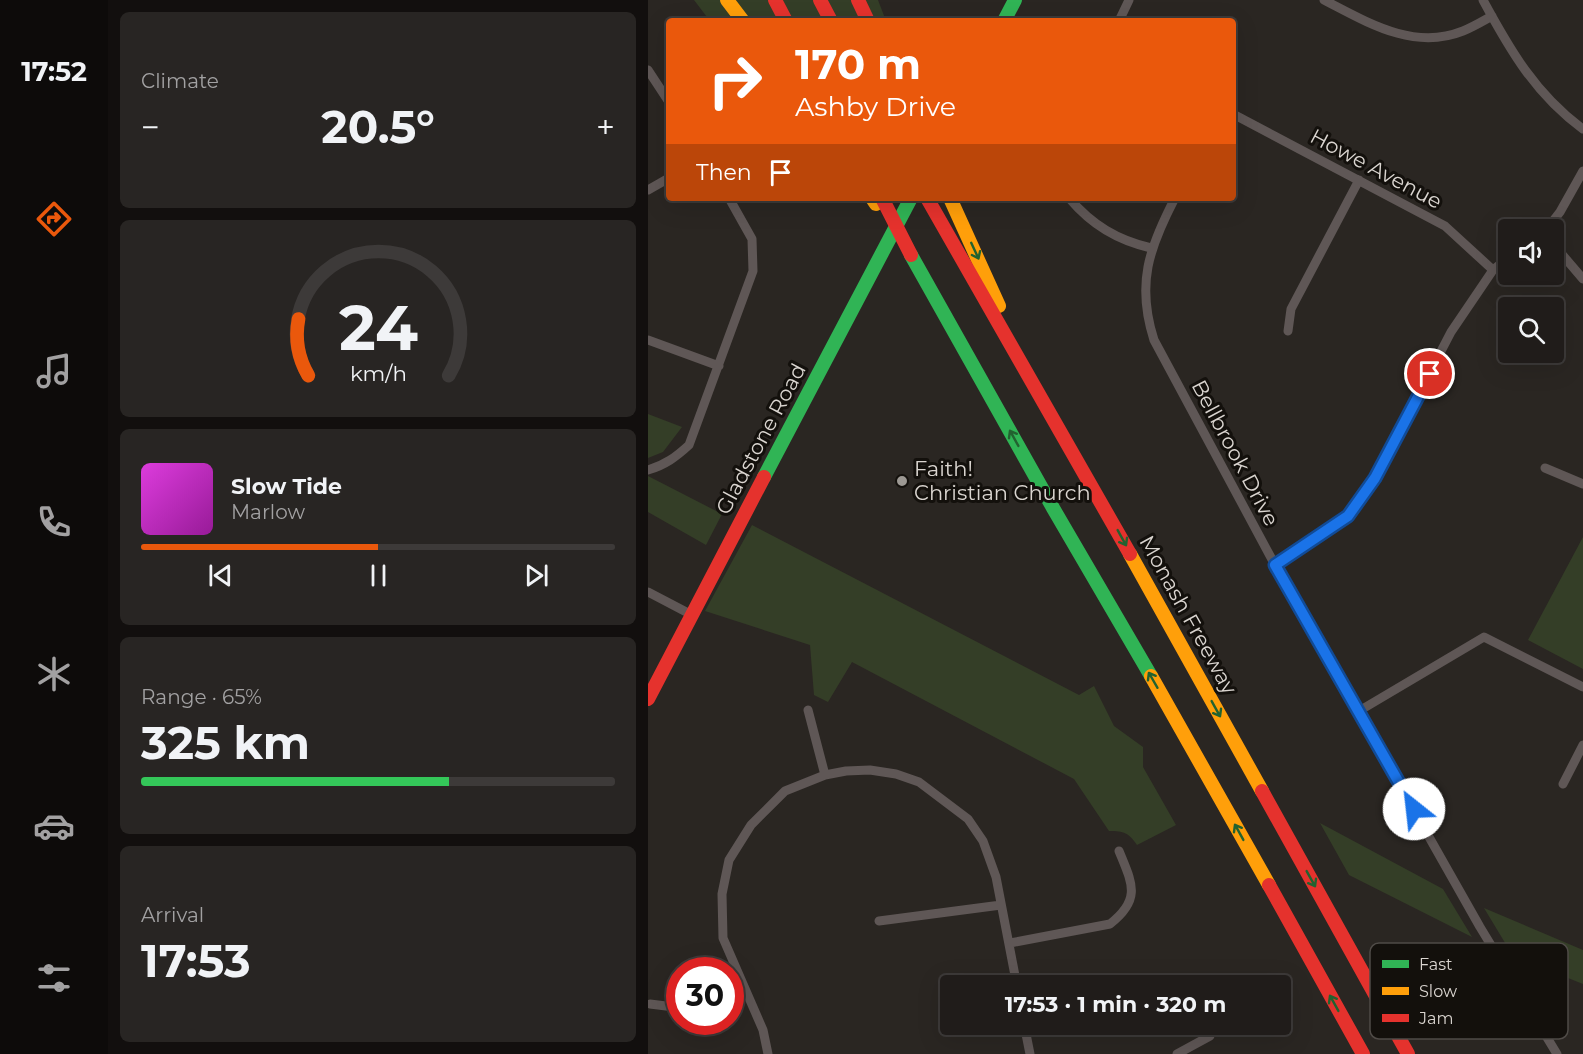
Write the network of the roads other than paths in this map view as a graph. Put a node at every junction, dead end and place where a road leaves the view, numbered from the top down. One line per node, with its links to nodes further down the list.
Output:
1 (727, 0): 10 (main road)
2 (775, 0): 11 (main road)
3 (820, 0): 12 (main road)
4 (858, 0): 13 (main road)
5 (1014, 0): 14 (main road)
6 (1129, 0): 15 (street)
7 (1324, 0): 9 (street)
8 (1483, 0): 9 (street)
9 (1492, 16): 19 (street)
10 (741, 18)
11 (784, 18)
12 (829, 18)
13 (867, 18)
14 (1005, 18)
15 (1120, 18)
16 (648, 70): 17 (street)
17 (666, 97)
18 (1236, 116): 22 (street, Howe Avenue)
19 (1583, 129)
20 (1583, 171): 31 (street)
21 (666, 179): 23 (street)
22 (1359, 180): 35 (street, Howe Avenue); 37 (street)
23 (648, 190)
24 (731, 201): 39 (street)
25 (877, 201): 72 (main road, one-way to 25, bridge)
26 (909, 201): 46 (main road, Gladstone Road)
27 (929, 201): 40 (main road, Monash Freeway)
28 (951, 201): 40 (main road, one-way to 40)
29 (1072, 201): 32 (street)
30 (1174, 201): 32 (street, Bellbrook Drive)
31 (1555, 219)
32 (1151, 248): 44 (street, Bellbrook Drive)
33 (1564, 257): 36 (street)
34 (1498, 266): 35 (street)
35 (1493, 270): 44 (street)
36 (1583, 279)
37 (1288, 331)
38 (648, 340): 39 (street)
39 (719, 366): 42 (street)
40 (1032, 381): 61 (main road, Monash Freeway, one-way to 61)
41 (1545, 468): 43 (street)
42 (648, 470)
43 (1583, 484)
44 (1275, 565): 50 (street, Bellbrook Drive)
45 (648, 592): 46 (street)
46 (692, 615): 48 (main road, Gladstone Road)
47 (1583, 687): 50 (street)
48 (648, 699)
49 (808, 710): 52 (street)
50 (1359, 711): 57 (street, Bellbrook Drive)
51 (1583, 745): 53 (street)
52 (825, 775): 55 (street); 59 (street)
53 (1563, 784)
54 (1119, 851): 58 (street)
55 (1001, 904): 56 (street); 58 (street)
56 (879, 921)
57 (1490, 943)
58 (1010, 944): 60 (street)
59 (731, 957)
60 (1015, 975)
61 (1370, 986)
62 (744, 987): 69 (street)
63 (650, 1004): 64 (street)
64 (666, 1006)
65 (1026, 1035): 70 (street)
66 (1210, 1036): 71 (street)
67 (1400, 1039): 73 (main road, Monash Freeway, one-way to 73)
68 (1548, 1039): 74 (street, Bellbrook Drive)
69 (768, 1054)
70 (1030, 1054)
71 (1177, 1054)
72 (1362, 1054)
73 (1408, 1054)
74 (1557, 1054)

